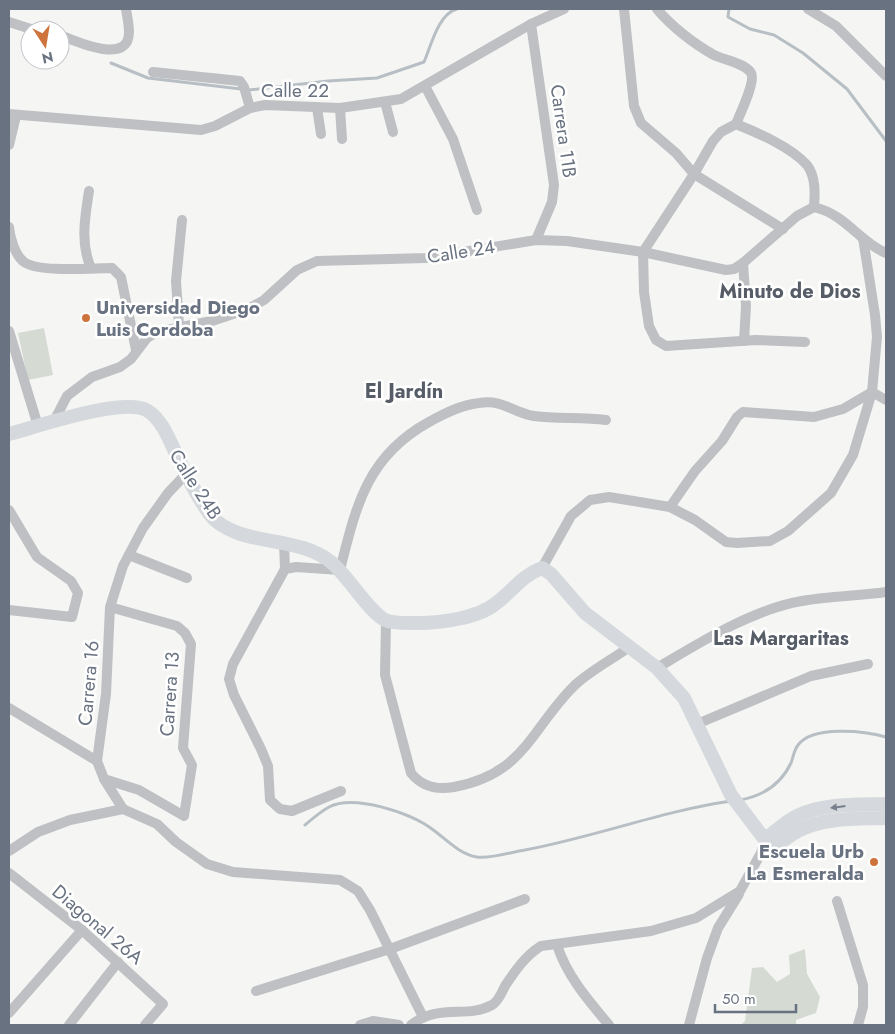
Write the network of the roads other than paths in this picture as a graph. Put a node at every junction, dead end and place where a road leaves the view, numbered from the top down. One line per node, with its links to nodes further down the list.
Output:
1 (126, 9): 7 (street)
2 (564, 9): 6 (street, Calle 22)
3 (624, 9): 21 (street)
4 (657, 9): 16 (street)
5 (808, 9): 9 (street)
6 (532, 24): 10 (street, Calle 22); 29 (street, Carrera 11B)
7 (70, 38)
8 (153, 72): 12 (street)
9 (886, 76)
10 (425, 86): 11 (street, Calle 22); 24 (street)
11 (385, 102): 14 (street, Calle 22); 17 (street)
12 (250, 108): 13 (street, Calle 22); 15 (street, Calle 22)
13 (318, 108): 14 (street, Calle 22); 18 (street)
14 (340, 108): 19 (street)
15 (12, 115): 20 (street)
16 (736, 124): 21 (street); 23 (street)
17 (393, 132)
18 (320, 134)
19 (342, 139)
20 (9, 145)
21 (694, 174): 27 (street); 30 (street)
22 (89, 191): 33 (street)
23 (814, 207): 27 (street, Calle 24); 28 (street)
24 (477, 210)
25 (182, 220): 34 (street)
26 (9, 227): 33 (street)
27 (783, 229): 32 (street, Calle 24)
28 (863, 238): 31 (street); 39 (street)
29 (536, 240): 30 (street, Calle 24); 34 (street, Calle 24)
30 (644, 252): 32 (street, Calle 24); 36 (street)
31 (886, 253)
32 (743, 263): 36 (street)
33 (91, 268): 38 (street)
34 (179, 326): 38 (street, Calle 24)
35 (9, 331): 43 (street)
36 (744, 340): 37 (street)
37 (805, 342)
38 (136, 350): 41 (street, Calle 24)
39 (872, 392): 40 (street); 46 (street); 46 (street)
40 (886, 400)
41 (54, 420): 43 (street); 45 (street, Calle 24B)
42 (606, 420): 52 (street)
43 (38, 426): 44 (street)
44 (9, 434)
45 (186, 474): 48 (street, Calle 24B); 49 (street, Carrera 16)
46 (670, 507): 50 (street)
47 (9, 510): 56 (street, Carrera 16)
48 (284, 542): 51 (street); 52 (street, Calle 24B)
49 (129, 555): 53 (street); 55 (street, Carrera 16)
50 (542, 568): 57 (street); 58 (street)
51 (285, 569): 52 (street); 65 (street)
52 (340, 570): 57 (street, Calle 24B)
53 (187, 578)
54 (886, 592): 60 (street)
55 (110, 607): 63 (street, Carrera 16); 64 (street, Carrera 13)
56 (9, 610)
57 (386, 620): 58 (street)
58 (628, 648): 60 (street)
59 (868, 664): 62 (street)
60 (657, 668): 62 (street)
61 (9, 708): 63 (street)
62 (697, 724): 69 (street)
63 (97, 761): 64 (street)
64 (104, 779): 67 (street)
65 (341, 791)
66 (886, 804): 69 (street, one-way to 69)
67 (123, 809): 70 (street); 77 (street)
68 (886, 818): 69 (street)
69 (766, 847): 72 (street)
70 (9, 850)
71 (9, 873): 75 (street, Diagonal 26A)
72 (740, 891): 76 (street); 88 (street)
73 (524, 899): 77 (street)
74 (837, 901): 89 (street)
75 (82, 930): 78 (street, Diagonal 26A); 80 (street)
76 (556, 945): 81 (street); 87 (street)
77 (390, 948): 79 (street); 81 (street)
78 (118, 962): 82 (street); 83 (street, Diagonal 26A)
79 (256, 991)
80 (9, 1013)
81 (422, 1016): 86 (street)
82 (69, 1025)
83 (145, 1025)
84 (360, 1025): 85 (street)
85 (399, 1025)
86 (411, 1025)
87 (609, 1025)
88 (689, 1025)
89 (858, 1025)

